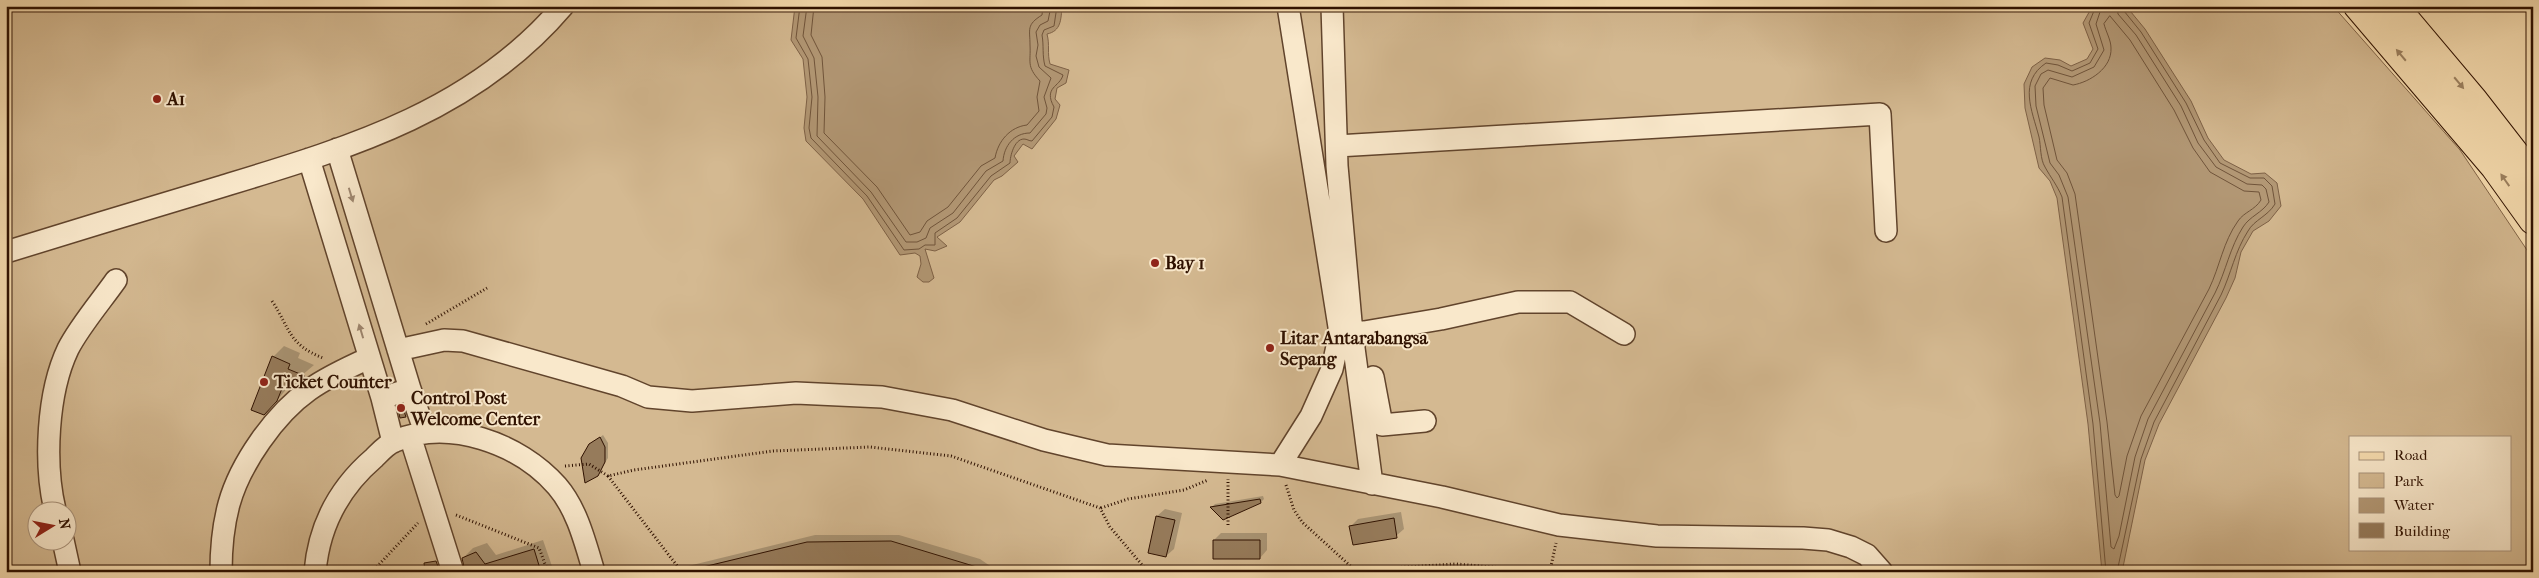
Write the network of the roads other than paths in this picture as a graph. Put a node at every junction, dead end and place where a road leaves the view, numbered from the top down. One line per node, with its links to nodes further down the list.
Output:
1 (563, 6): 7 (street)
2 (1288, 6): 14 (street)
3 (1332, 6): 6 (street)
4 (2358, 6): 10 (main road, one-way to 4)
5 (2394, 6): 9 (main road, one-way to 9)
6 (1337, 146): 11 (street); 14 (street)
7 (337, 149): 8 (street); 16 (street, one-way to 16)
8 (309, 159): 12 (street); 17 (street, one-way to 8)
9 (2533, 177)
10 (2533, 220)
11 (1886, 231)
12 (6, 252)
13 (116, 280): 24 (street)
14 (1352, 333): 15 (street); 20 (street); 22 (street); 23 (street)
15 (1624, 334)
16 (398, 350): 18 (street); 22 (street)
17 (369, 358): 19 (street); 27 (street)
18 (410, 389): 19 (street); 21 (street)
19 (382, 398): 21 (street)
20 (1425, 421)
21 (409, 437): 28 (street); 29 (street); 30 (street)
22 (1280, 465): 23 (street)
23 (1372, 484): 31 (street)
24 (52, 500)
25 (65, 550): 26 (street)
26 (70, 572)
27 (221, 572)
28 (316, 572)
29 (453, 572)
30 (594, 572)
31 (1882, 572)

